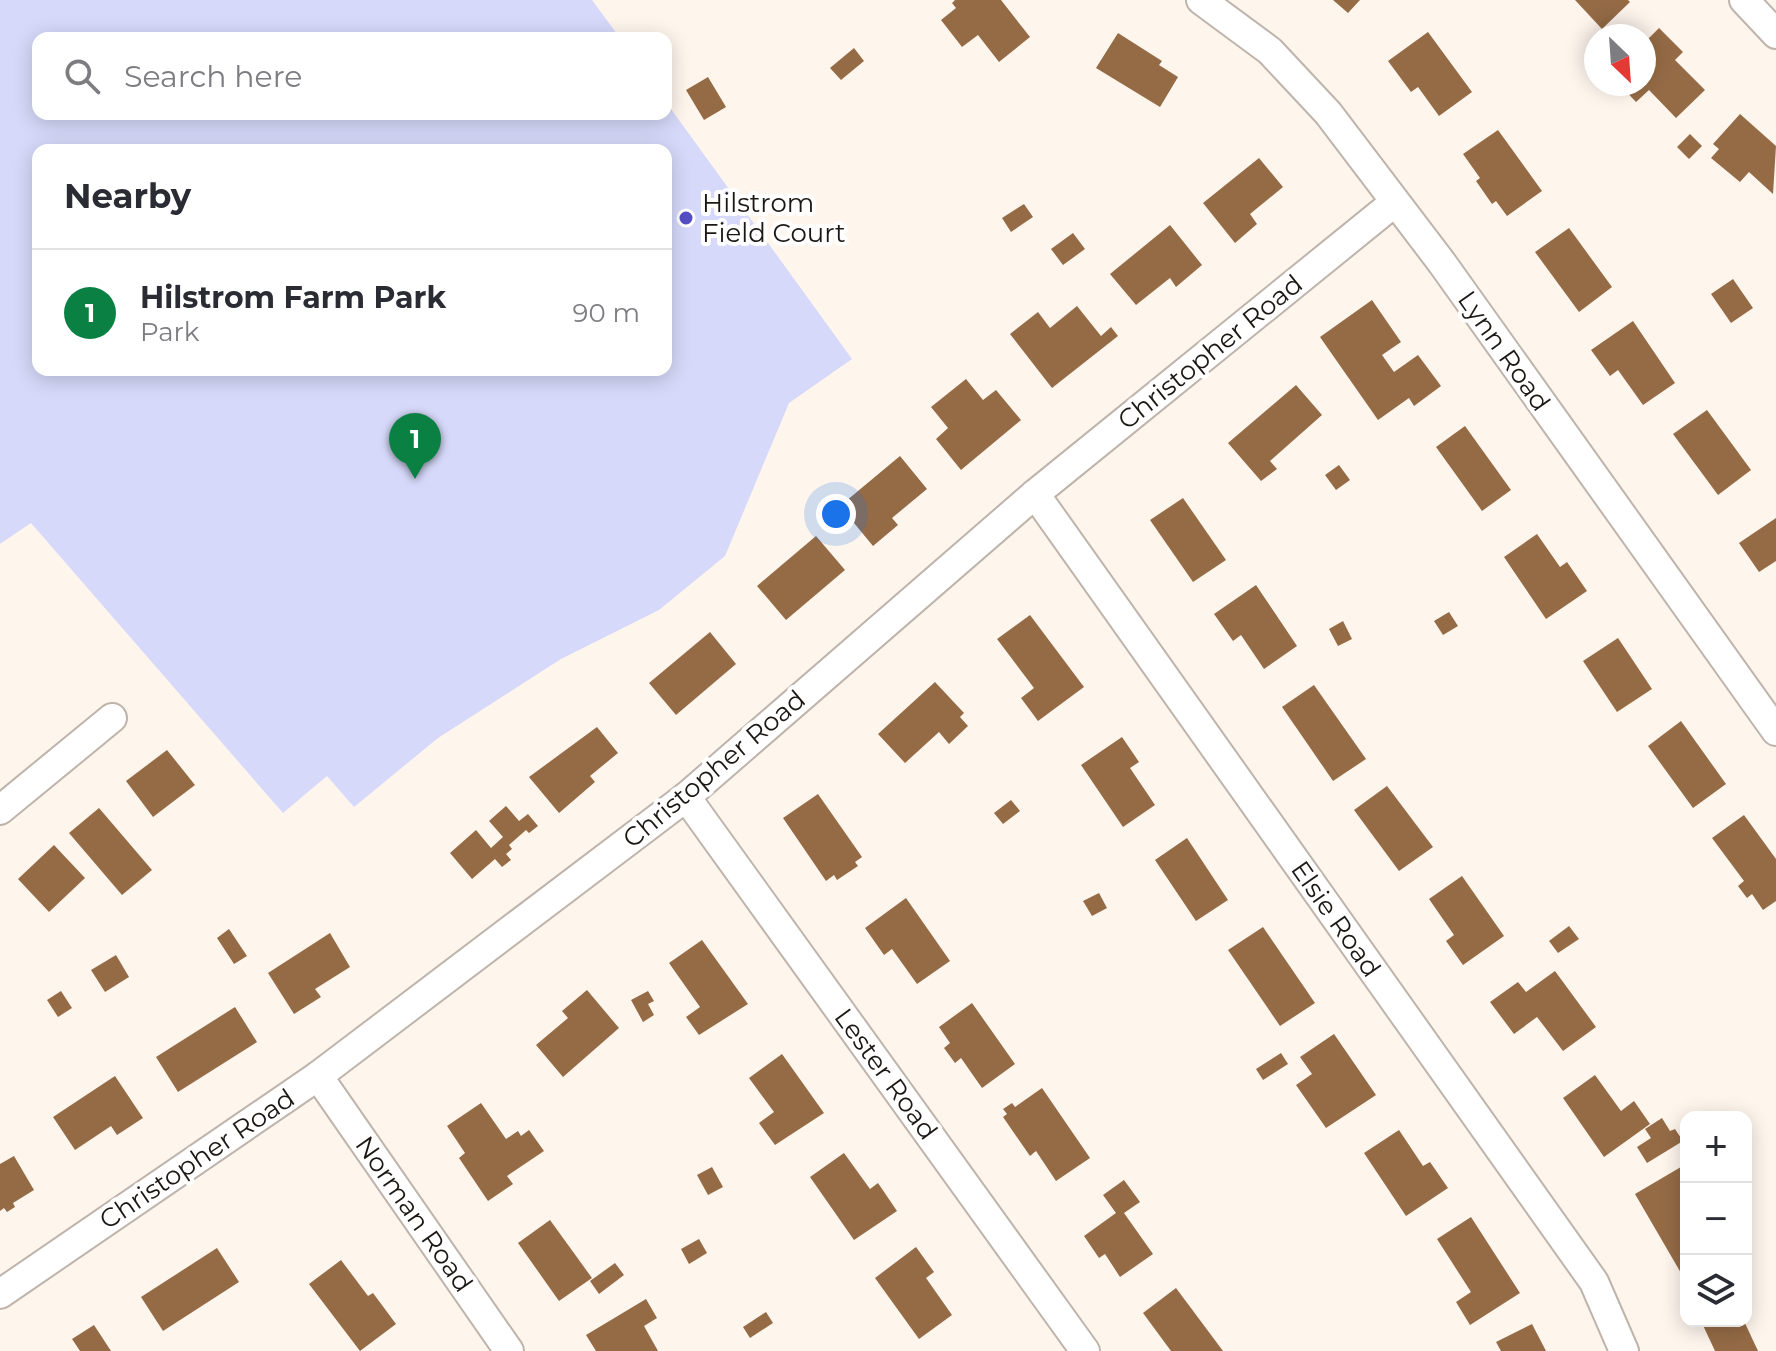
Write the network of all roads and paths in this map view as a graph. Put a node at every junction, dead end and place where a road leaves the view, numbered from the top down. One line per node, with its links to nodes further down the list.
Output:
1 (1201, 0): 4 (street, Lynn Road)
2 (1744, 0): 3 (street)
3 (1776, 34)
4 (1395, 202): 5 (street, Christopher Road); 7 (street, Lynn Road)
5 (1035, 494): 8 (street, Christopher Road); 14 (street, Elsie Road)
6 (112, 718): 9 (street)
7 (1776, 731)
8 (686, 797): 10 (street, Christopher Road); 13 (street, Lester Road)
9 (0, 810)
10 (318, 1076): 11 (street, Christopher Road); 12 (street, Norman Road)
11 (0, 1294)
12 (509, 1351)
13 (1085, 1351)
14 (1624, 1351)

